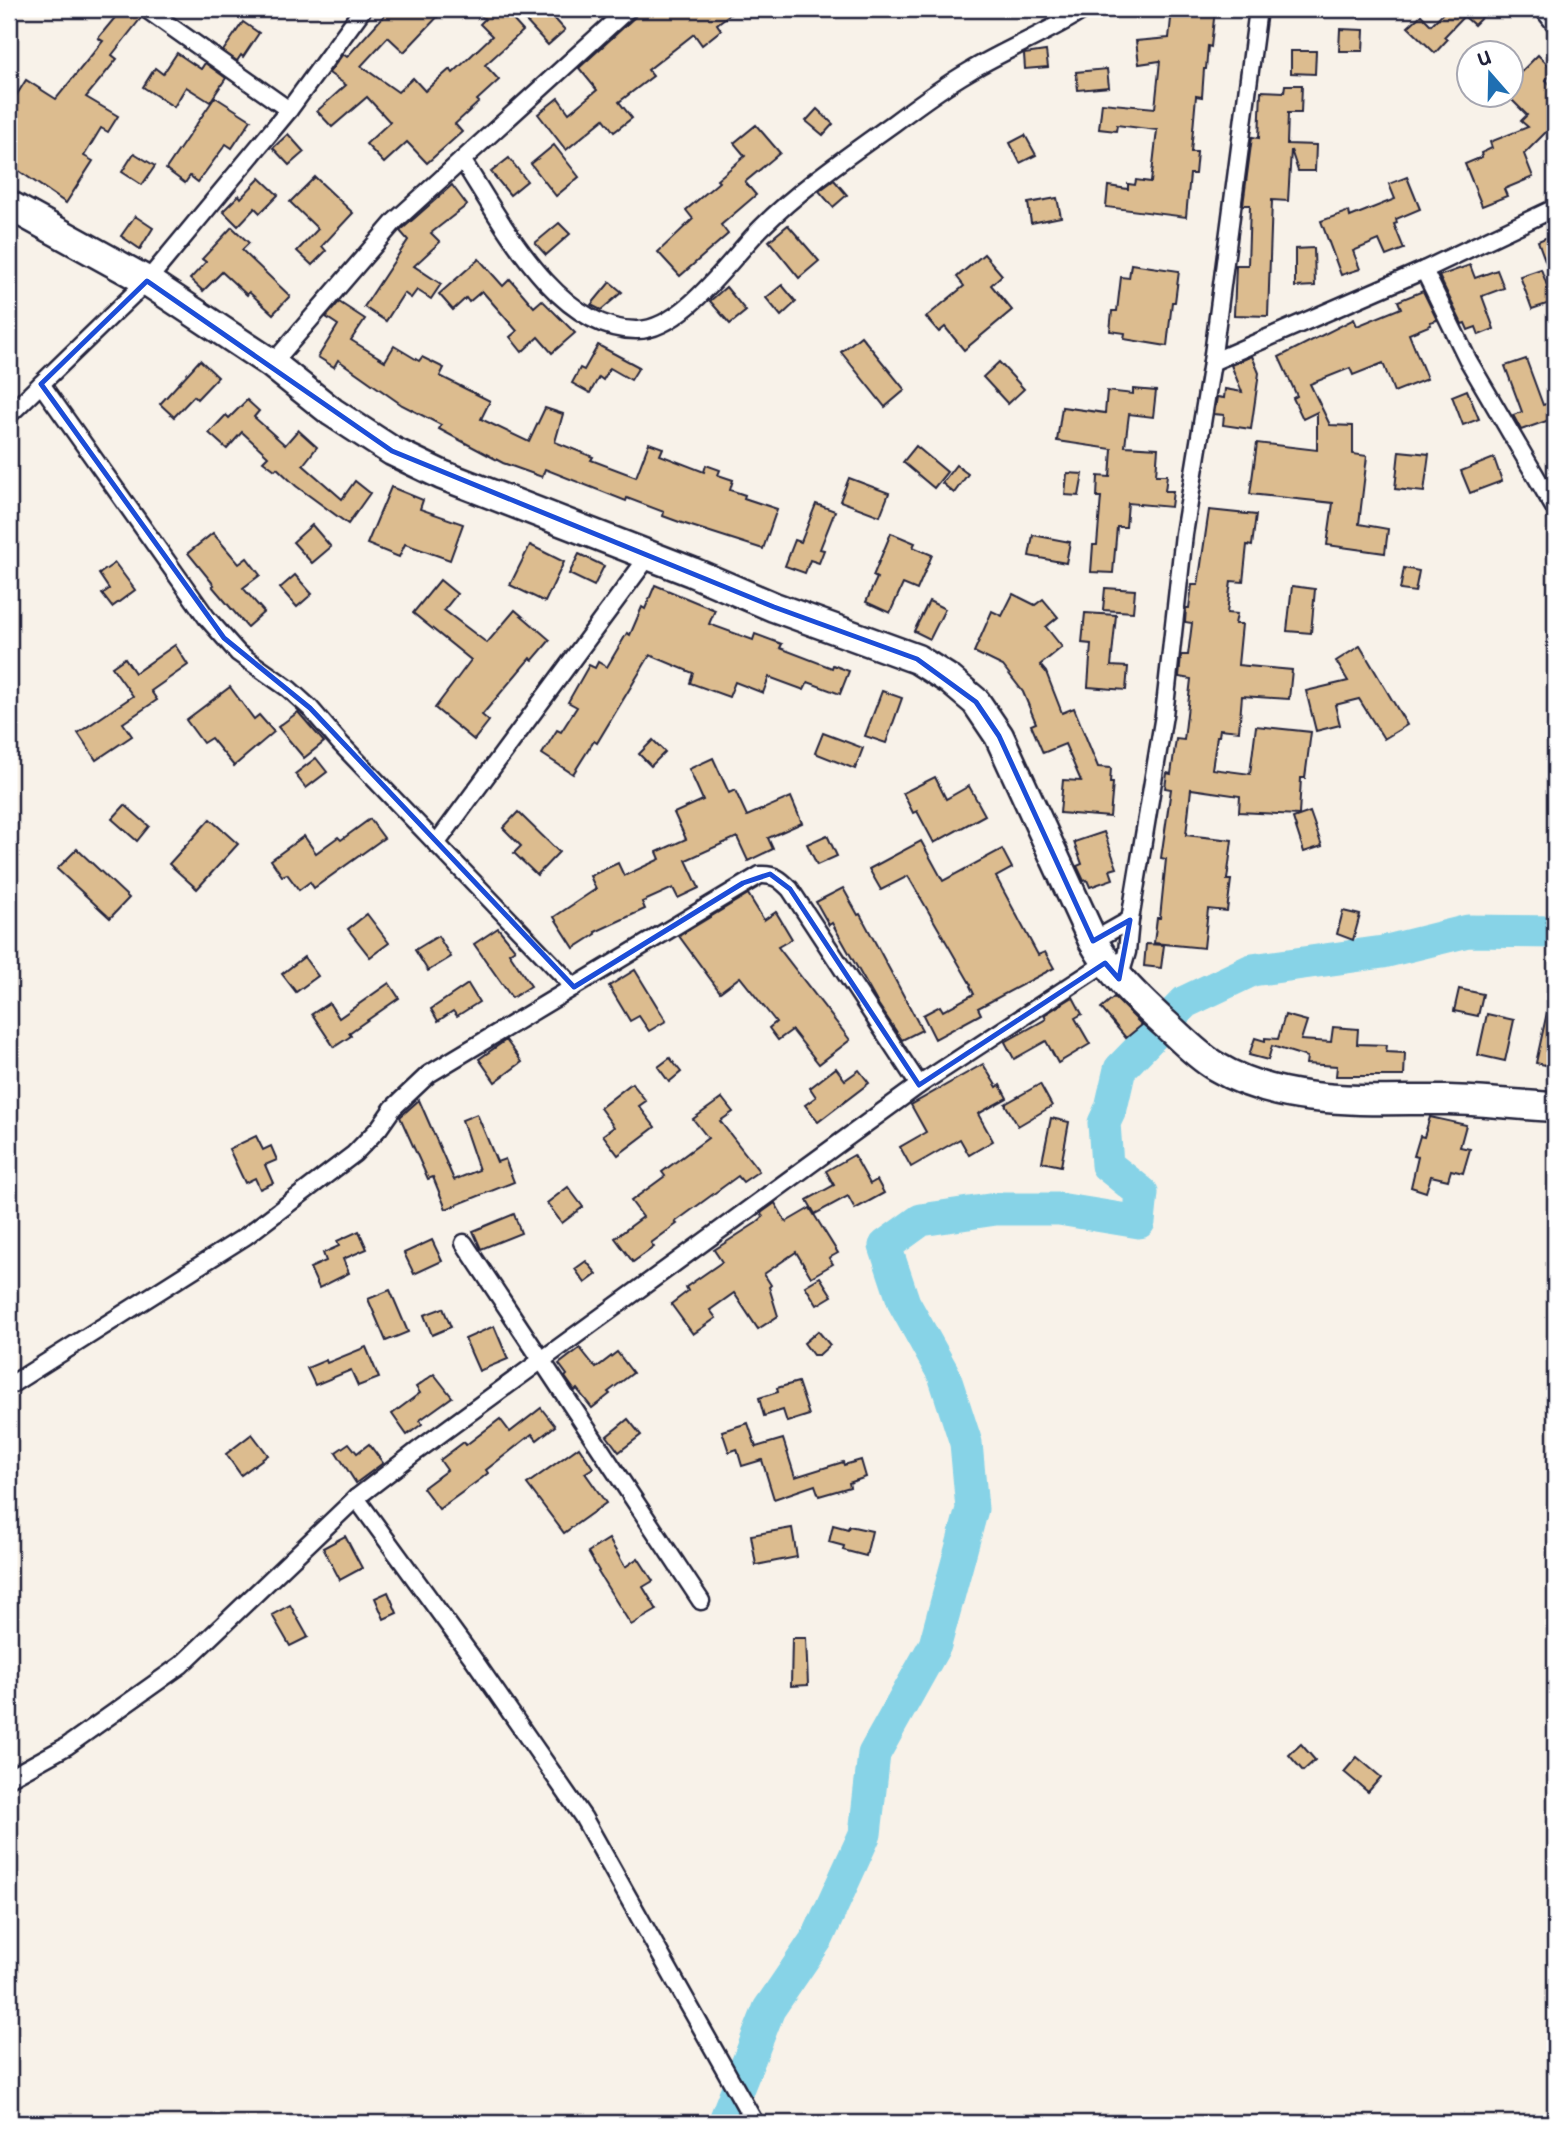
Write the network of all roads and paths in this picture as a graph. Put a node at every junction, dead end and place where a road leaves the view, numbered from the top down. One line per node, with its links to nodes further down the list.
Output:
1 (146, 9): 8 (street)
2 (363, 9): 8 (street)
3 (628, 9): 9 (street)
4 (1085, 9): 9 (street)
5 (1258, 9): 14 (street)
6 (1543, 9): 7 (street)
7 (1555, 24)
8 (289, 110): 13 (street)
9 (462, 160): 15 (street)
10 (9, 205): 13 (highway)
11 (1555, 208): 12 (street)
12 (1424, 270): 14 (street); 18 (street)
13 (147, 281): 15 (highway); 16 (street)
14 (1212, 362): 21 (street)
15 (272, 364): 19 (highway)
16 (41, 384): 17 (street); 20 (street)
17 (9, 415)
18 (1555, 509)
19 (648, 557): 20 (street); 22 (highway)
20 (436, 845): 23 (street)
21 (1130, 920): 22 (street); 22 (street)
22 (1105, 961): 24 (street); 25 (highway)
23 (574, 987): 24 (street); 28 (street)
24 (919, 1085): 27 (street)
25 (1555, 1107)
26 (464, 1243): 27 (street)
27 (540, 1360): 29 (street); 30 (street)
28 (9, 1386)
29 (356, 1498): 31 (street); 32 (street)
30 (701, 1601)
31 (9, 1779)
32 (755, 2123)

